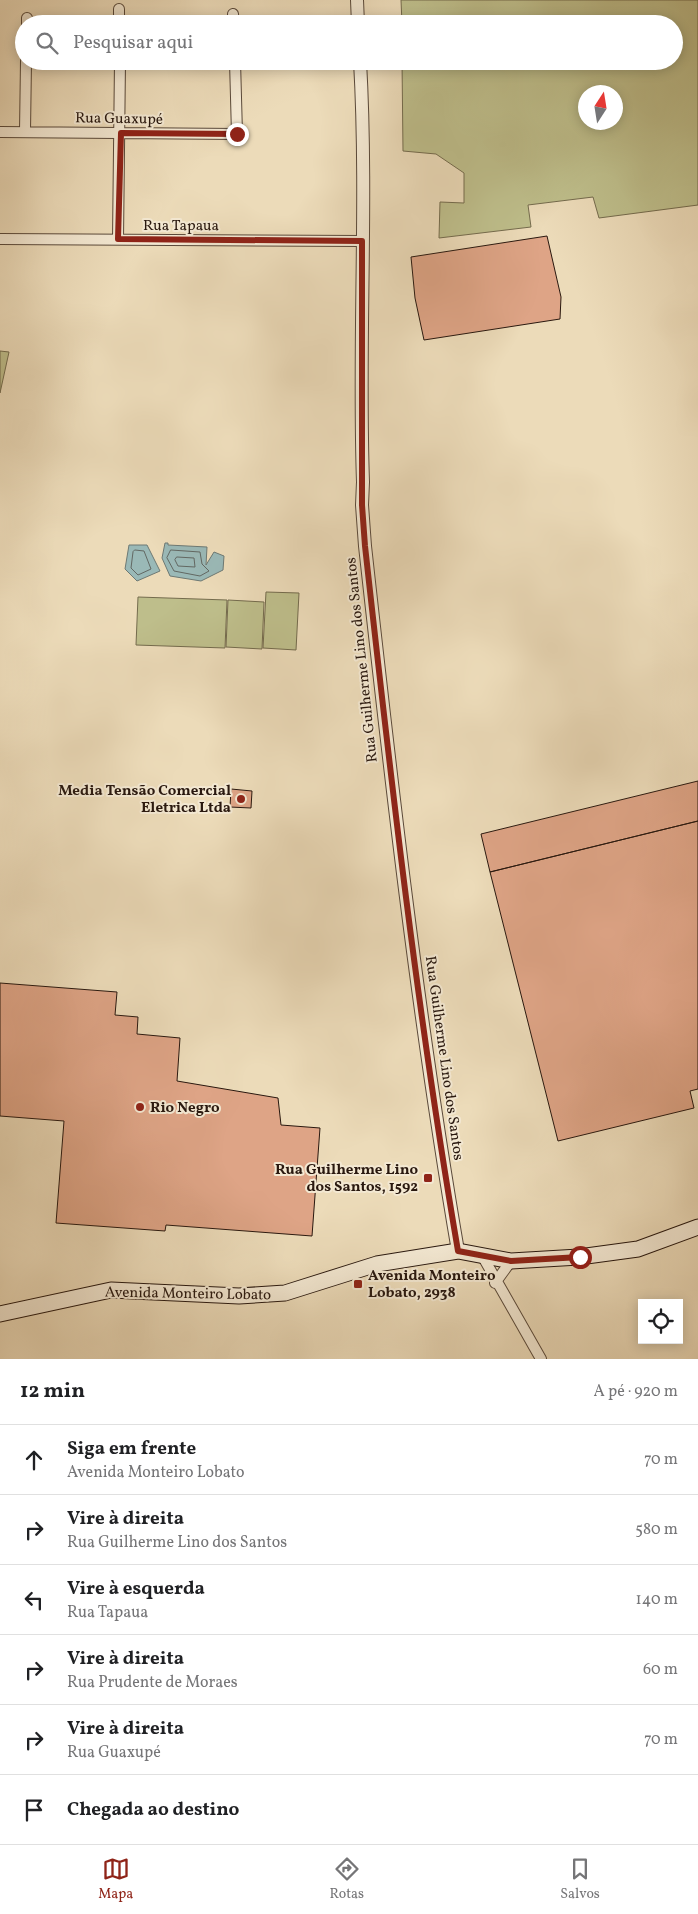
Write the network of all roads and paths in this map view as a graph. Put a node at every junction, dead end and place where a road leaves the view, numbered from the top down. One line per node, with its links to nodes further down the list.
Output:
1 (357, 0): 4 (street)
2 (119, 9): 3 (street)
3 (119, 15)
4 (358, 15)
5 (26, 70): 10 (street)
6 (120, 70): 11 (street)
7 (235, 70): 11 (street, Rua Guaxupé)
8 (360, 70): 14 (street, Rua Guilherme Lino dos Santos)
9 (0, 132): 10 (street, Rua Guaxupé)
10 (25, 132): 11 (street, Rua Guaxupé)
11 (121, 133): 13 (street)
12 (0, 239): 13 (street, Rua Tapaua)
13 (118, 239): 14 (street, Rua Tapaua)
14 (362, 241): 16 (street, Rua Guilherme Lino dos Santos)
15 (698, 1228): 18 (main road, Avenida Monteiro Lobato)
16 (458, 1251): 17 (main road, Avenida Monteiro Lobato); 20 (main road, Avenida Monteiro Lobato)
17 (483, 1257): 18 (main road, Avenida Monteiro Lobato); 19 (street)
18 (511, 1261): 19 (street)
19 (495, 1283): 21 (street)
20 (0, 1314)
21 (541, 1359)

